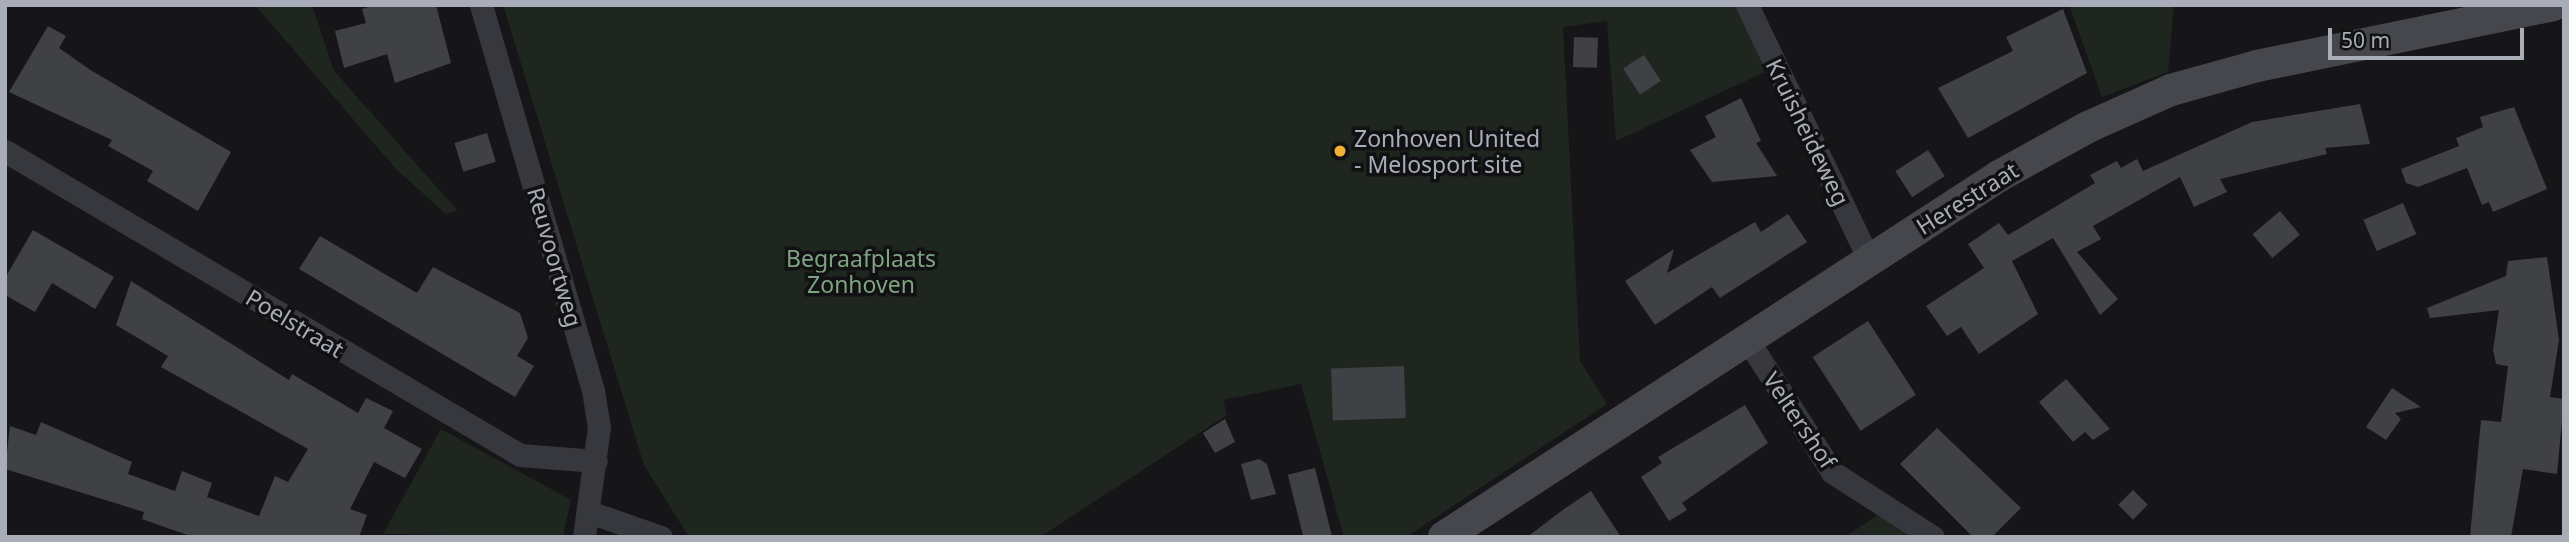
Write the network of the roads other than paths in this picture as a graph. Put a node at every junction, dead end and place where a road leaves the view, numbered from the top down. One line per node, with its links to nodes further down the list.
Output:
1 (481, 5): 7 (street, Reuvoortweg)
2 (1747, 5): 5 (street, Kruisheideweg)
3 (2553, 5): 5 (street, Herestraat)
4 (5, 151): 7 (street, Poelstraat)
5 (1869, 260): 6 (street, Herestraat)
6 (1747, 339): 11 (street, Herestraat); 12 (street, Veltershof)
7 (596, 461): 8 (street, Reuvoortweg)
8 (592, 513): 9 (street, Reuvoortweg); 10 (street)
9 (584, 537)
10 (661, 537)
11 (1444, 537)
12 (1933, 537)

